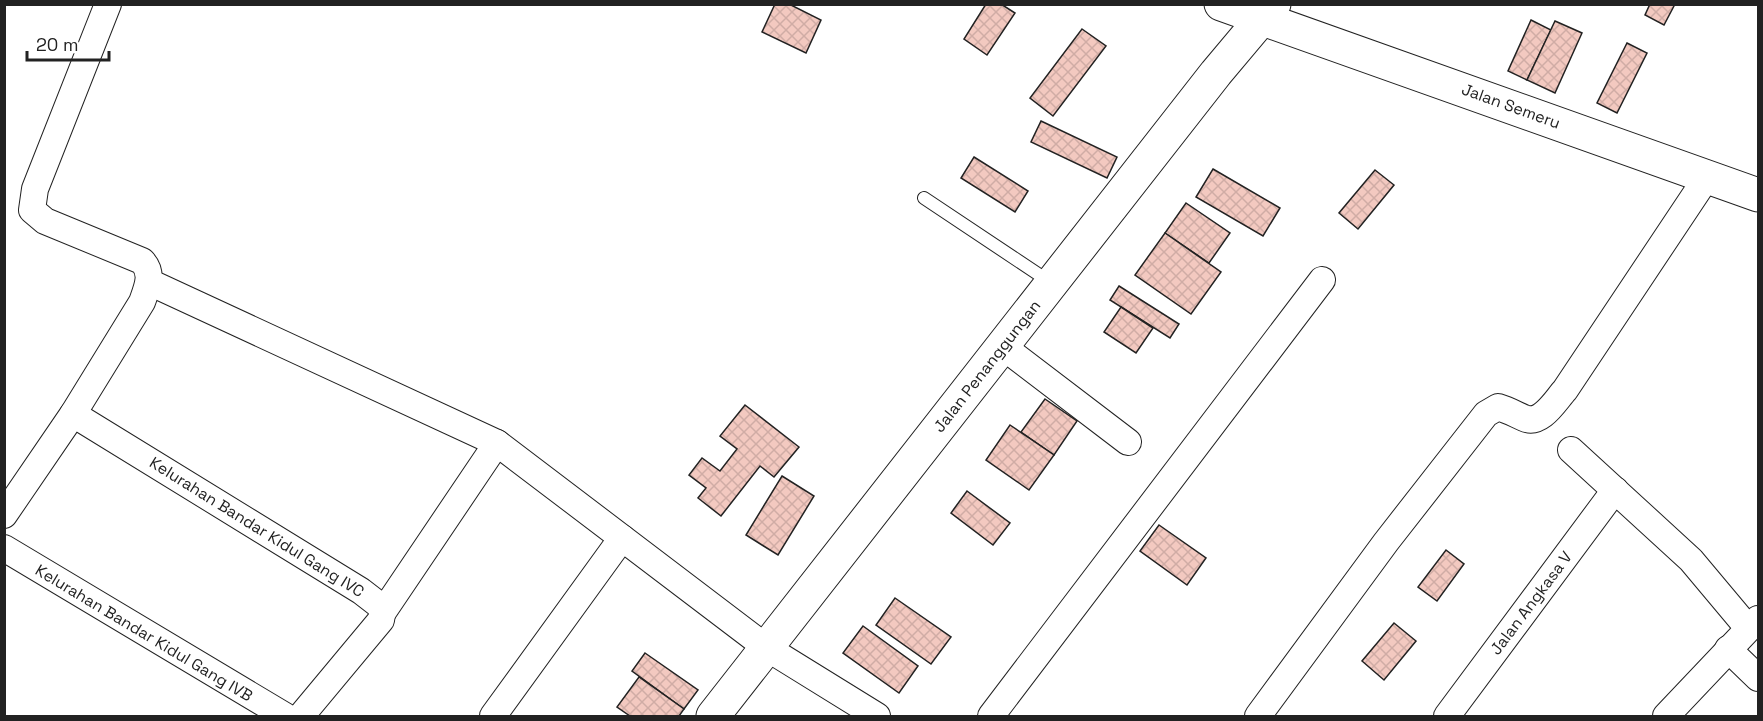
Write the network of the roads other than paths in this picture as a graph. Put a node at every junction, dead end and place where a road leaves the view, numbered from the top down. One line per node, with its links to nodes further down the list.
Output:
1 (108, 4): 8 (street)
2 (1221, 4): 3 (main road, Jalan Semeru)
3 (1268, 11): 4 (main road, Jalan Semeru); 9 (main road, Jalan Penanggungan)
4 (1707, 177): 5 (main road, Jalan Semeru); 30 (street)
5 (1758, 195)
6 (924, 198): 9 (lane)
7 (1322, 280): 29 (street)
8 (149, 282): 11 (street); 13 (street)
9 (1051, 283): 10 (main road, Jalan Penanggungan)
10 (1002, 346): 12 (street); 21 (main road, Jalan Penanggungan)
11 (73, 414): 16 (street); 19 (street, Kelurahan Bandar Kidul Gang IVC)
12 (1128, 442)
13 (497, 443): 17 (street); 19 (street)
14 (1571, 450): 15 (street)
15 (1616, 490): 20 (street); 31 (street, Jalan Angkasa V)
16 (4, 515)
17 (622, 538): 21 (street); 26 (street)
18 (4, 548): 24 (street, Kelurahan Bandar Kidul Gang IVB)
19 (383, 612): 25 (street)
20 (1753, 623): 22 (street)
21 (767, 648): 27 (main road, Jalan Penanggungan); 28 (street)
22 (1728, 649): 23 (street); 32 (street)
23 (1758, 678)
24 (285, 717)
25 (301, 717)
26 (493, 717)
27 (713, 717)
28 (877, 717)
29 (991, 717)
30 (1258, 717)
31 (1447, 717)
32 (1666, 717)

